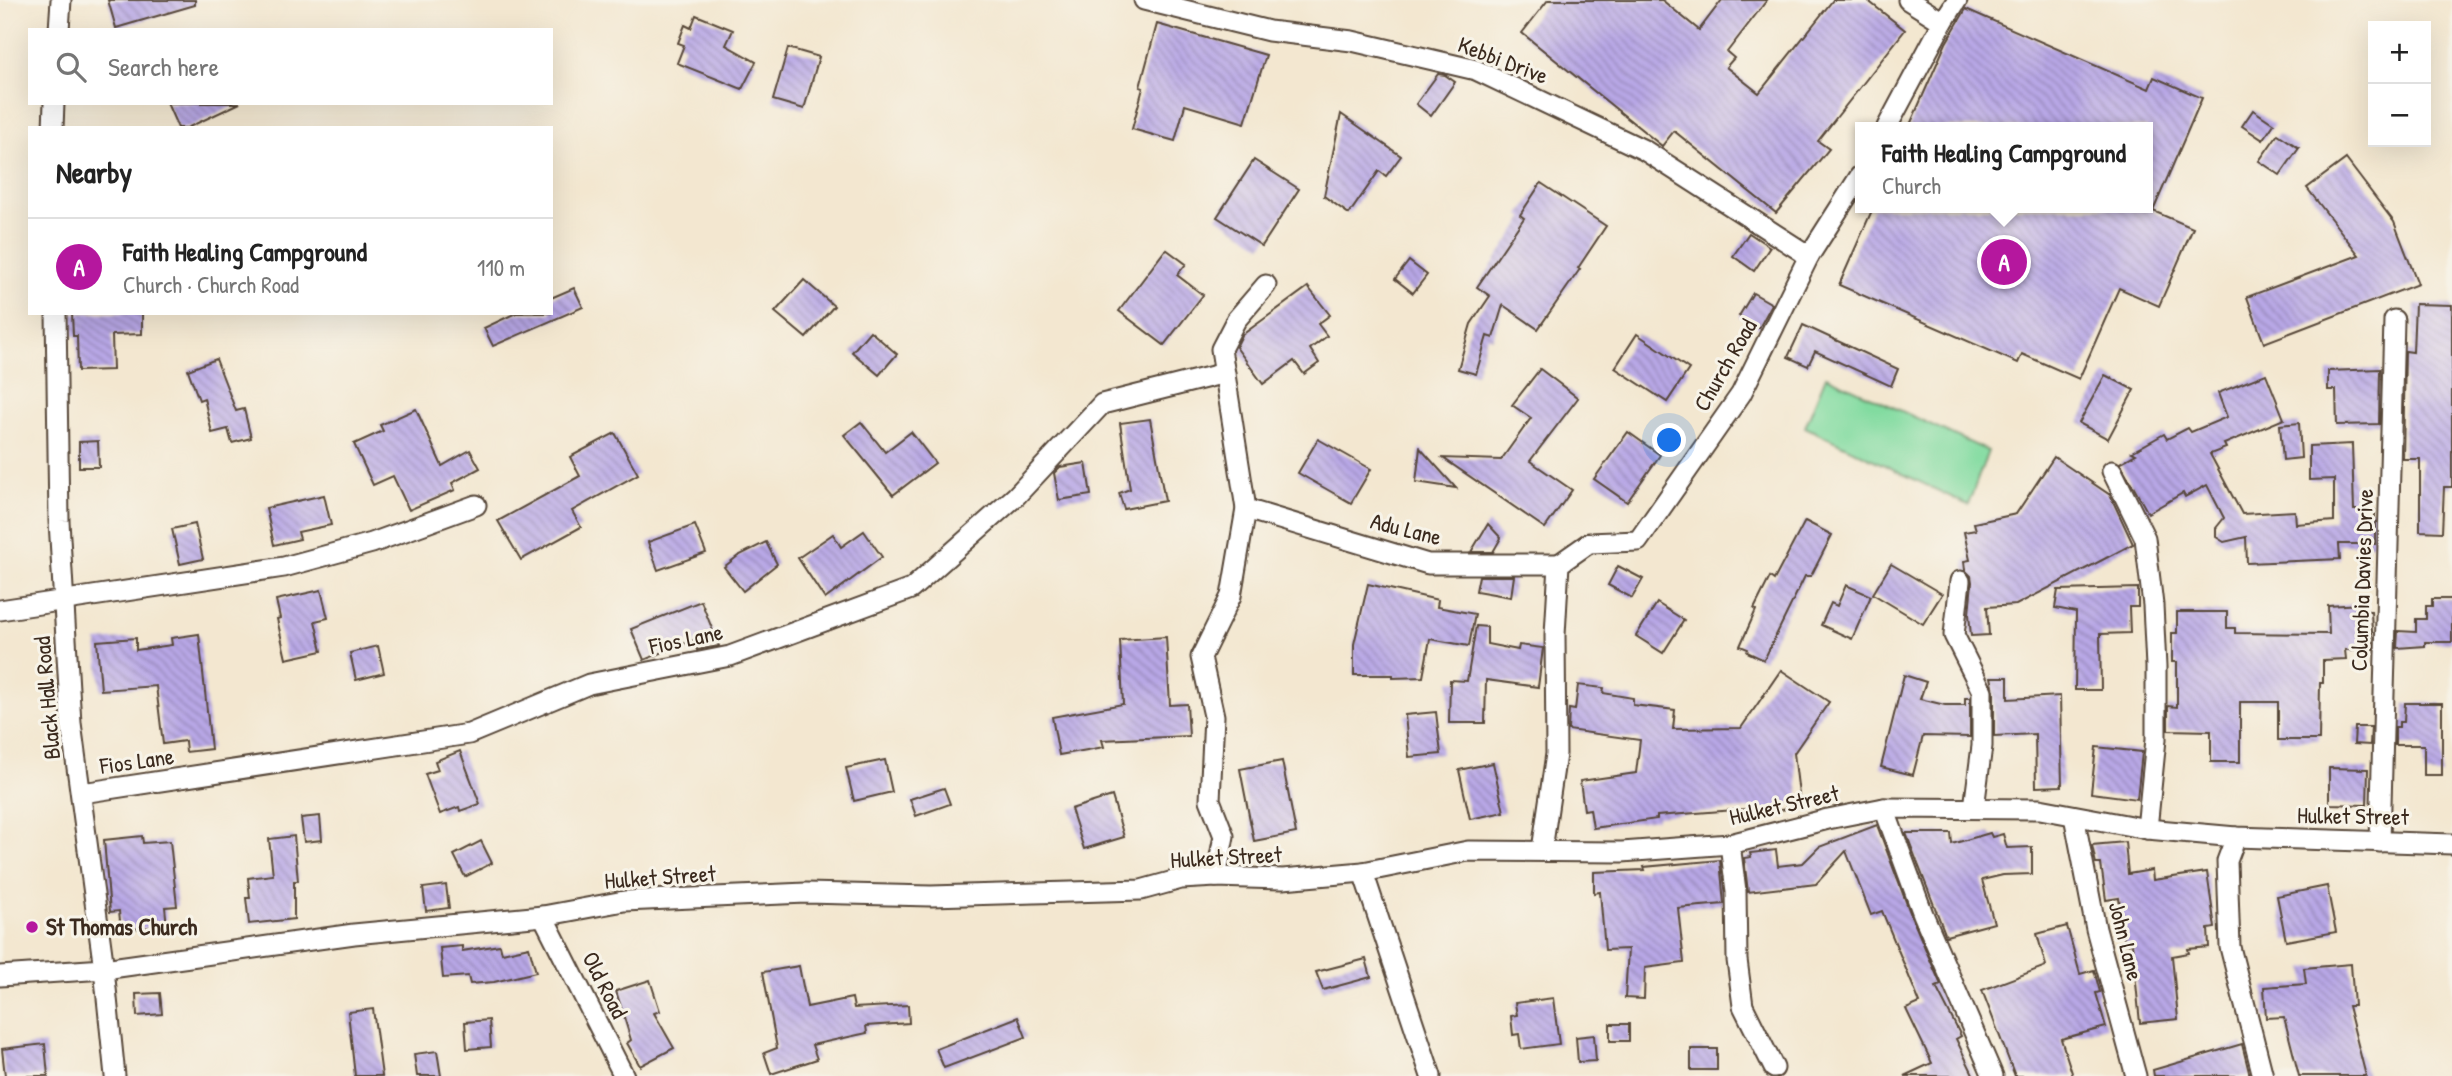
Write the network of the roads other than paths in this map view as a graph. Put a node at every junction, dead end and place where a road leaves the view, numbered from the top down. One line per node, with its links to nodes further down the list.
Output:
1 (61, 0): 6 (street)
2 (1144, 0): 11 (street, Kebbi Drive)
3 (1908, 0): 5 (street)
4 (1957, 0): 5 (street)
5 (1943, 22): 8 (street)
6 (59, 28)
7 (54, 105): 9 (street)
8 (1890, 122)
9 (53, 126)
10 (1855, 184): 11 (street, Church Road)
11 (1809, 256): 19 (street, Church Road)
12 (1266, 285): 15 (street)
13 (56, 315): 21 (street, Black Hall Road)
14 (2394, 320): 29 (street, Columbia Davies Drive)
15 (1225, 373): 18 (street); 23 (street, Fios Lane)
16 (2112, 471): 27 (street)
17 (476, 505): 21 (street)
18 (1246, 509): 19 (street, Adu Lane); 34 (street)
19 (1559, 564): 32 (street)
20 (1960, 581): 25 (street)
21 (62, 601): 22 (street); 23 (street, Black Hall Road)
22 (0, 610)
23 (82, 793): 36 (street, Black Hall Road)
24 (1884, 808): 25 (street, Hulket Street); 30 (street, Hulket Street); 42 (street)
25 (1974, 808): 26 (street, Hulket Street)
26 (2074, 816): 27 (street, Hulket Street); 43 (street, John Lane)
27 (2147, 829): 28 (street, Hulket Street)
28 (2236, 837): 29 (street, Hulket Street); 44 (street)
29 (2379, 842): 31 (street, Hulket Street)
30 (1730, 844): 32 (street, Hulket Street); 38 (street)
31 (2452, 844)
32 (1542, 850): 33 (street, Hulket Street)
33 (1363, 872): 34 (street, Hulket Street); 41 (street)
34 (1216, 877): 35 (street, Hulket Street)
35 (543, 916): 36 (street, Hulket Street); 40 (street, Old Road)
36 (104, 969): 37 (street, Hulket Street); 39 (street, Black Hall Road)
37 (0, 976)
38 (1774, 1068)
39 (115, 1076)
40 (624, 1076)
41 (1431, 1076)
42 (1993, 1076)
43 (2136, 1076)
44 (2263, 1076)

